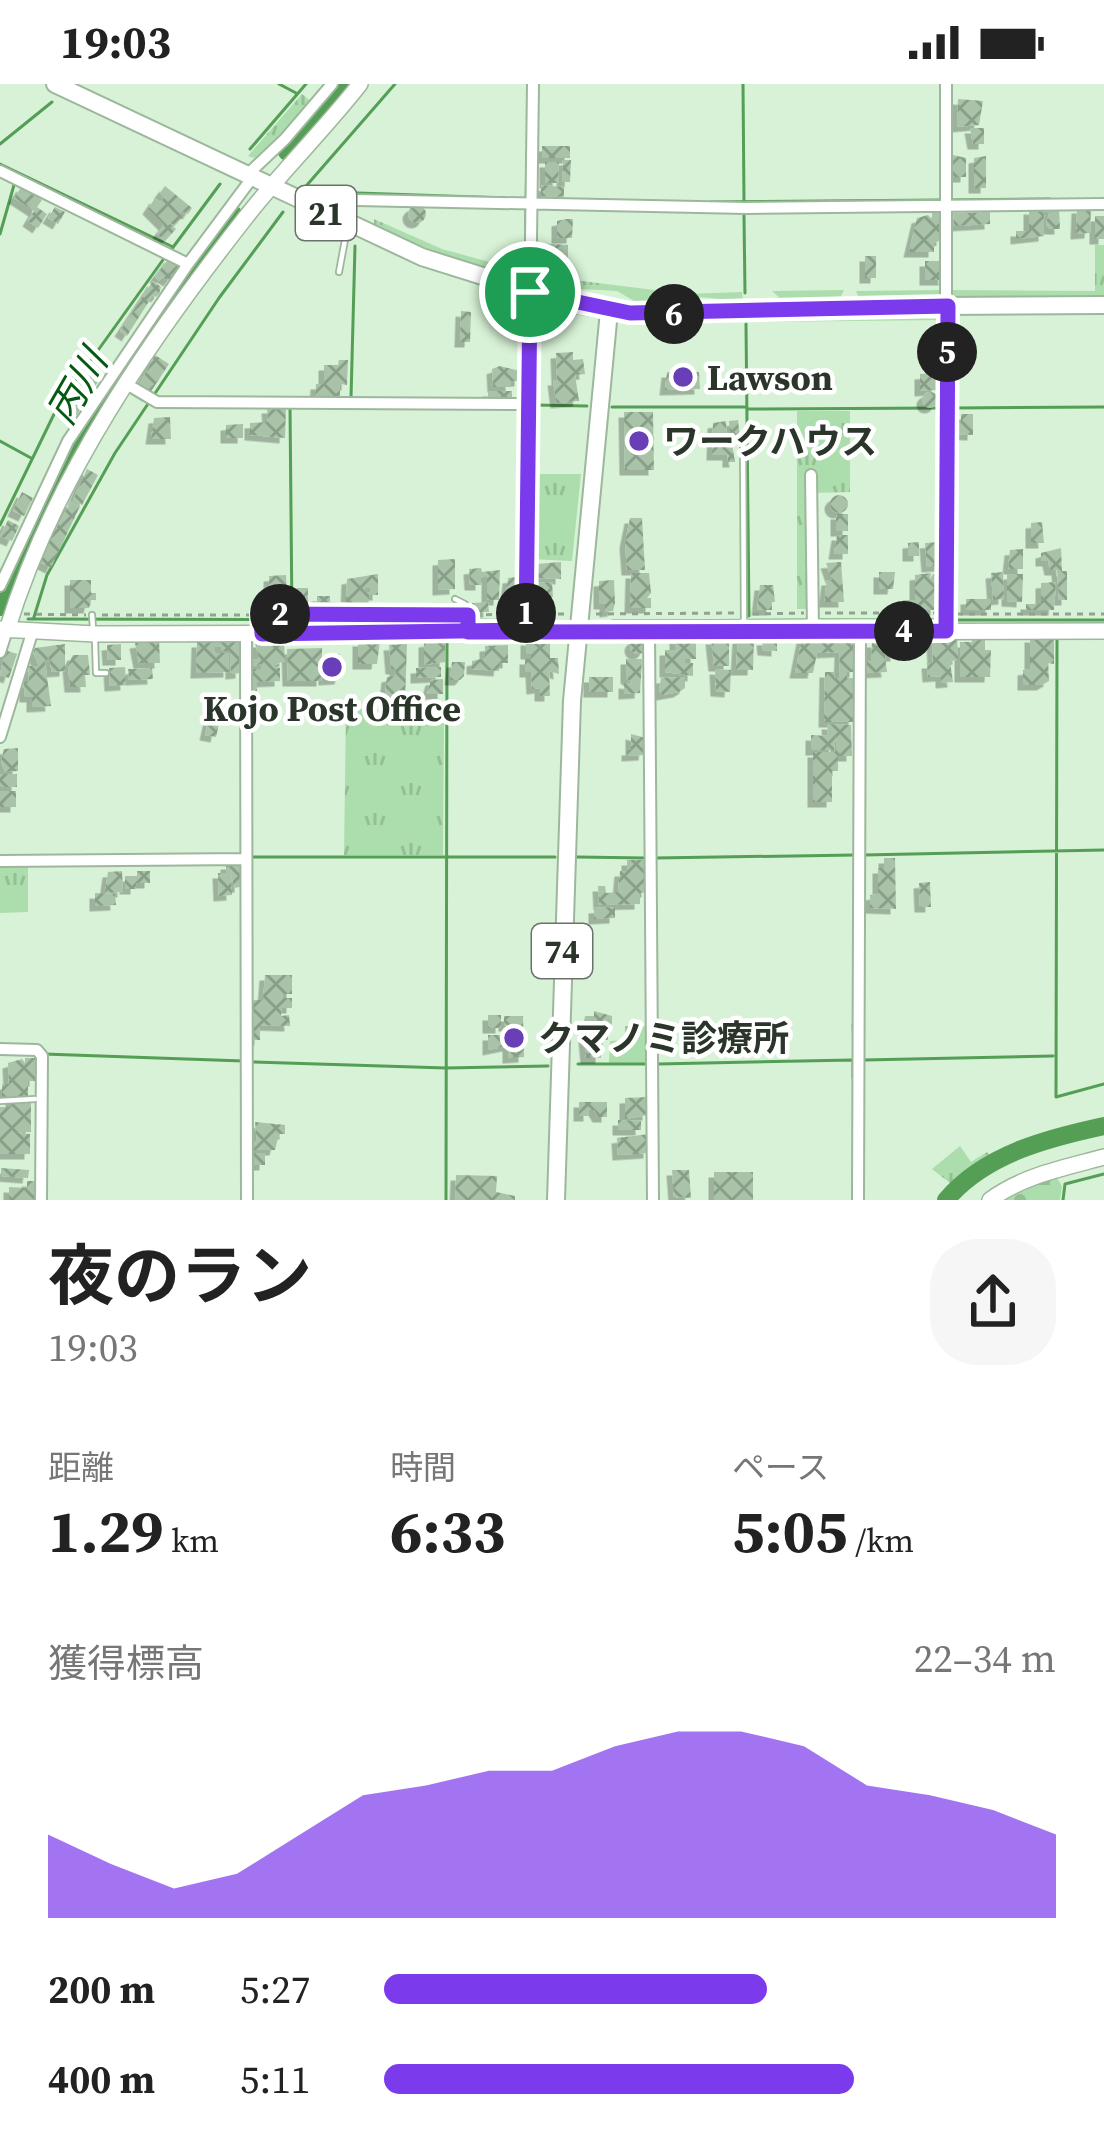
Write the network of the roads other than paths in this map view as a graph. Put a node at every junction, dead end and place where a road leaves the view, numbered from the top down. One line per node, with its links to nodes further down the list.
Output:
1 (56, 84): 7 (main road, 21)
2 (332, 84): 7 (street)
3 (360, 84): 8 (street)
4 (533, 84): 11 (street)
5 (946, 84): 10 (street)
6 (0, 171): 14 (street)
7 (250, 176): 8 (main road, 21); 14 (street)
8 (271, 187): 9 (main road, 21); 20 (street)
9 (298, 200): 11 (street); 13 (main road, 21)
10 (946, 201): 11 (street); 12 (street); 18 (street)
11 (527, 204): 16 (street)
12 (1104, 204)
13 (349, 224): 15 (lane); 16 (main road, 21)
14 (188, 264): 24 (street)
15 (339, 272)
16 (530, 292): 19 (main road, 21); 21 (street)
17 (1104, 305): 18 (main road, 21)
18 (948, 306): 19 (main road, 21); 29 (street)
19 (609, 311): 35 (main road, 74)
20 (125, 383): 21 (street); 33 (street)
21 (528, 404): 26 (street)
22 (743, 446): 27 (lane)
23 (811, 475): 28 (street)
24 (0, 586)
25 (455, 599): 30 (lane)
26 (524, 619): 30 (street); 35 (street)
27 (746, 619): 28 (street); 37 (street)
28 (813, 621): 34 (street)
29 (946, 621): 34 (street); 36 (street)
30 (468, 622): 32 (street)
31 (93, 625): 32 (street); 38 (street); 40 (lane)
32 (258, 625): 42 (street)
33 (4, 629): 38 (street); 39 (street)
34 (862, 629): 52 (street)
35 (578, 631): 37 (street); 50 (main road, 74)
36 (1104, 631)
37 (649, 632): 51 (street)
38 (32, 633): 41 (street)
39 (0, 652)
40 (106, 673)
41 (0, 737)
42 (244, 859): 43 (street); 49 (street)
43 (0, 861)
44 (0, 1049): 45 (street)
45 (38, 1099): 46 (lane); 48 (street)
46 (0, 1101)
47 (1104, 1157): 53 (street)
48 (41, 1200)
49 (247, 1200)
50 (556, 1200)
51 (653, 1200)
52 (858, 1200)
53 (990, 1200)

